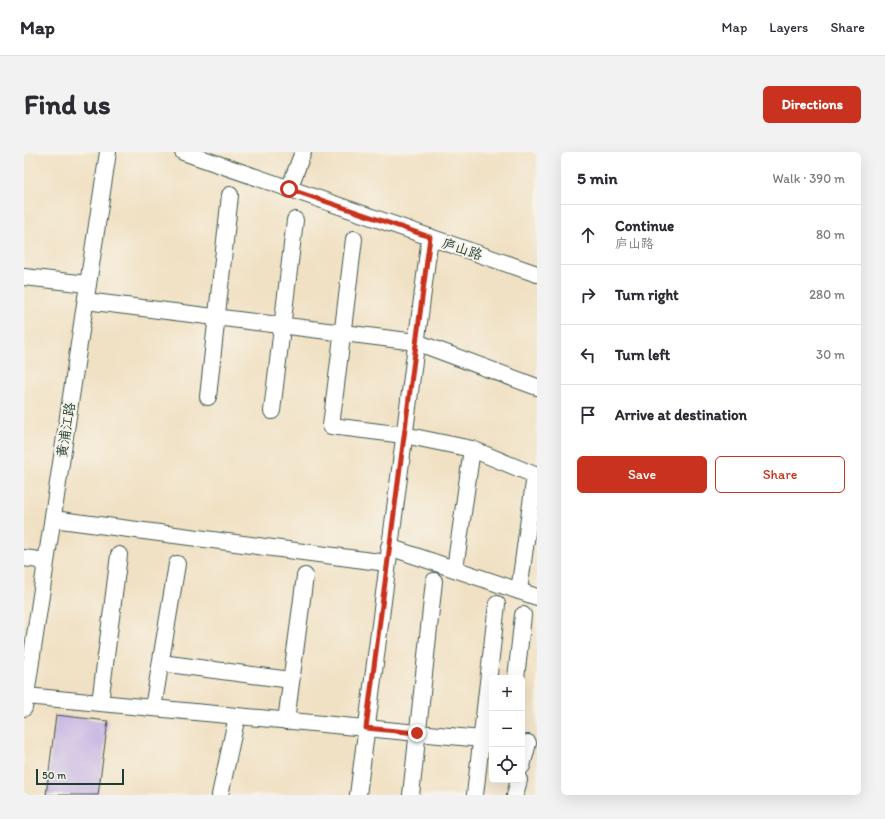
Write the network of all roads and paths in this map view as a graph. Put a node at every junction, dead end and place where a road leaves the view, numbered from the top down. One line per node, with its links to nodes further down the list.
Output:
1 (108, 152): 11 (street, 黄浦江路)
2 (184, 152): 4 (street, 庐山路)
3 (303, 152): 4 (street)
4 (289, 189): 7 (street, 庐山路)
5 (230, 195): 13 (street)
6 (295, 220): 14 (street)
7 (430, 237): 9 (street, 庐山路); 16 (street)
8 (354, 239): 15 (street)
9 (537, 274)
10 (24, 277): 11 (street)
11 (88, 284): 12 (street, 黄浦江路)
12 (86, 301): 13 (street); 23 (street, 黄浦江路)
13 (217, 317): 14 (street); 18 (street)
14 (284, 325): 15 (street); 19 (street)
15 (342, 332): 16 (street); 20 (street)
16 (416, 342): 17 (street); 20 (street)
17 (537, 387)
18 (208, 397)
19 (272, 411)
20 (404, 435): 21 (street); 24 (street)
21 (472, 449): 22 (street); 30 (street)
22 (536, 475): 33 (street)
23 (53, 519): 27 (street, 黄浦江路); 28 (street)
24 (389, 547): 28 (street); 30 (street)
25 (119, 555): 41 (street)
26 (24, 558): 27 (street)
27 (46, 562): 40 (street, 黄浦江路)
28 (387, 563): 45 (street)
29 (177, 564): 37 (street)
30 (455, 569): 33 (street)
31 (305, 576): 39 (street)
32 (434, 581): 46 (street)
33 (519, 591): 34 (street)
34 (537, 597)
35 (497, 604): 47 (street)
36 (523, 614): 38 (street)
37 (161, 663): 39 (street); 42 (street)
38 (516, 675)
39 (291, 680): 44 (street)
40 (25, 702): 41 (street)
41 (100, 703): 42 (street)
42 (153, 708): 43 (street)
43 (237, 716): 44 (street); 51 (street)
44 (286, 721): 45 (street)
45 (366, 728): 46 (street); 52 (street)
46 (417, 733): 47 (street); 53 (street)
47 (487, 739): 54 (street)
48 (529, 743): 49 (street)
49 (525, 756)
50 (517, 783): 55 (street)
51 (220, 795)
52 (358, 795)
53 (411, 795)
54 (475, 795)
55 (515, 795)

